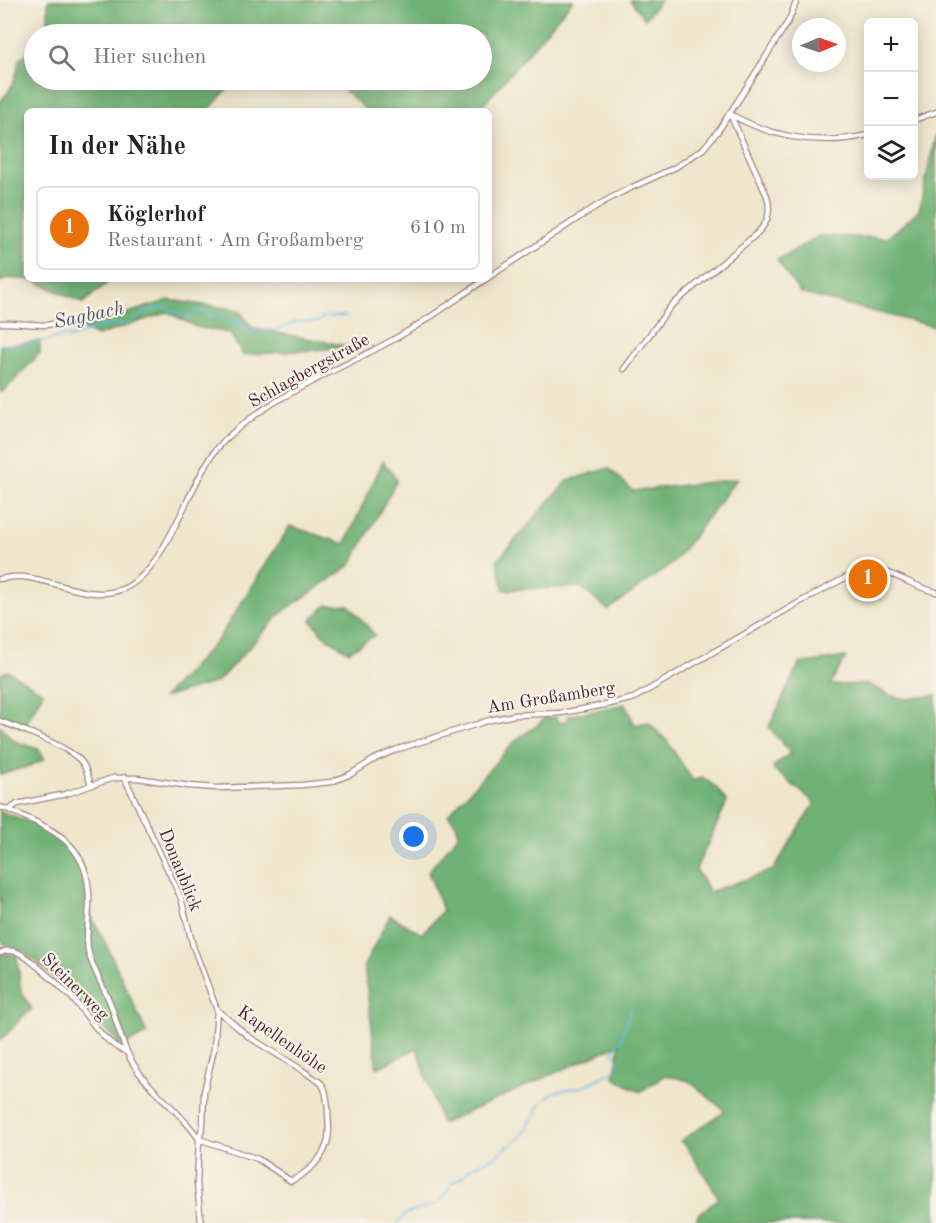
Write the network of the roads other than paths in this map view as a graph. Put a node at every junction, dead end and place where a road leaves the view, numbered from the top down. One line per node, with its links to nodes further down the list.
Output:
1 (797, 0): 3 (street, Schlagbergstraße)
2 (936, 112): 4 (street)
3 (730, 114): 5 (street); 6 (street, Schlagbergstraße); 10 (street)
4 (918, 119)
5 (864, 136)
6 (492, 275)
7 (482, 282): 11 (street, Schlagbergstraße)
8 (79, 321): 9 (street)
9 (0, 323)
10 (624, 369)
11 (0, 579)
12 (936, 591): 14 (street, Am Großamberg)
13 (0, 721): 15 (street)
14 (125, 777): 15 (street, Am Großamberg); 19 (street, Donaublick)
15 (91, 785): 17 (street, Am Großamberg)
16 (0, 807): 17 (street)
17 (9, 810): 20 (street)
18 (0, 953): 20 (street, Steinerweg)
19 (216, 1010): 21 (street, Kapellenhöhe); 21 (street, Kapellenhöhe)
20 (127, 1052): 21 (street)
21 (199, 1139): 22 (street)
22 (201, 1223)

